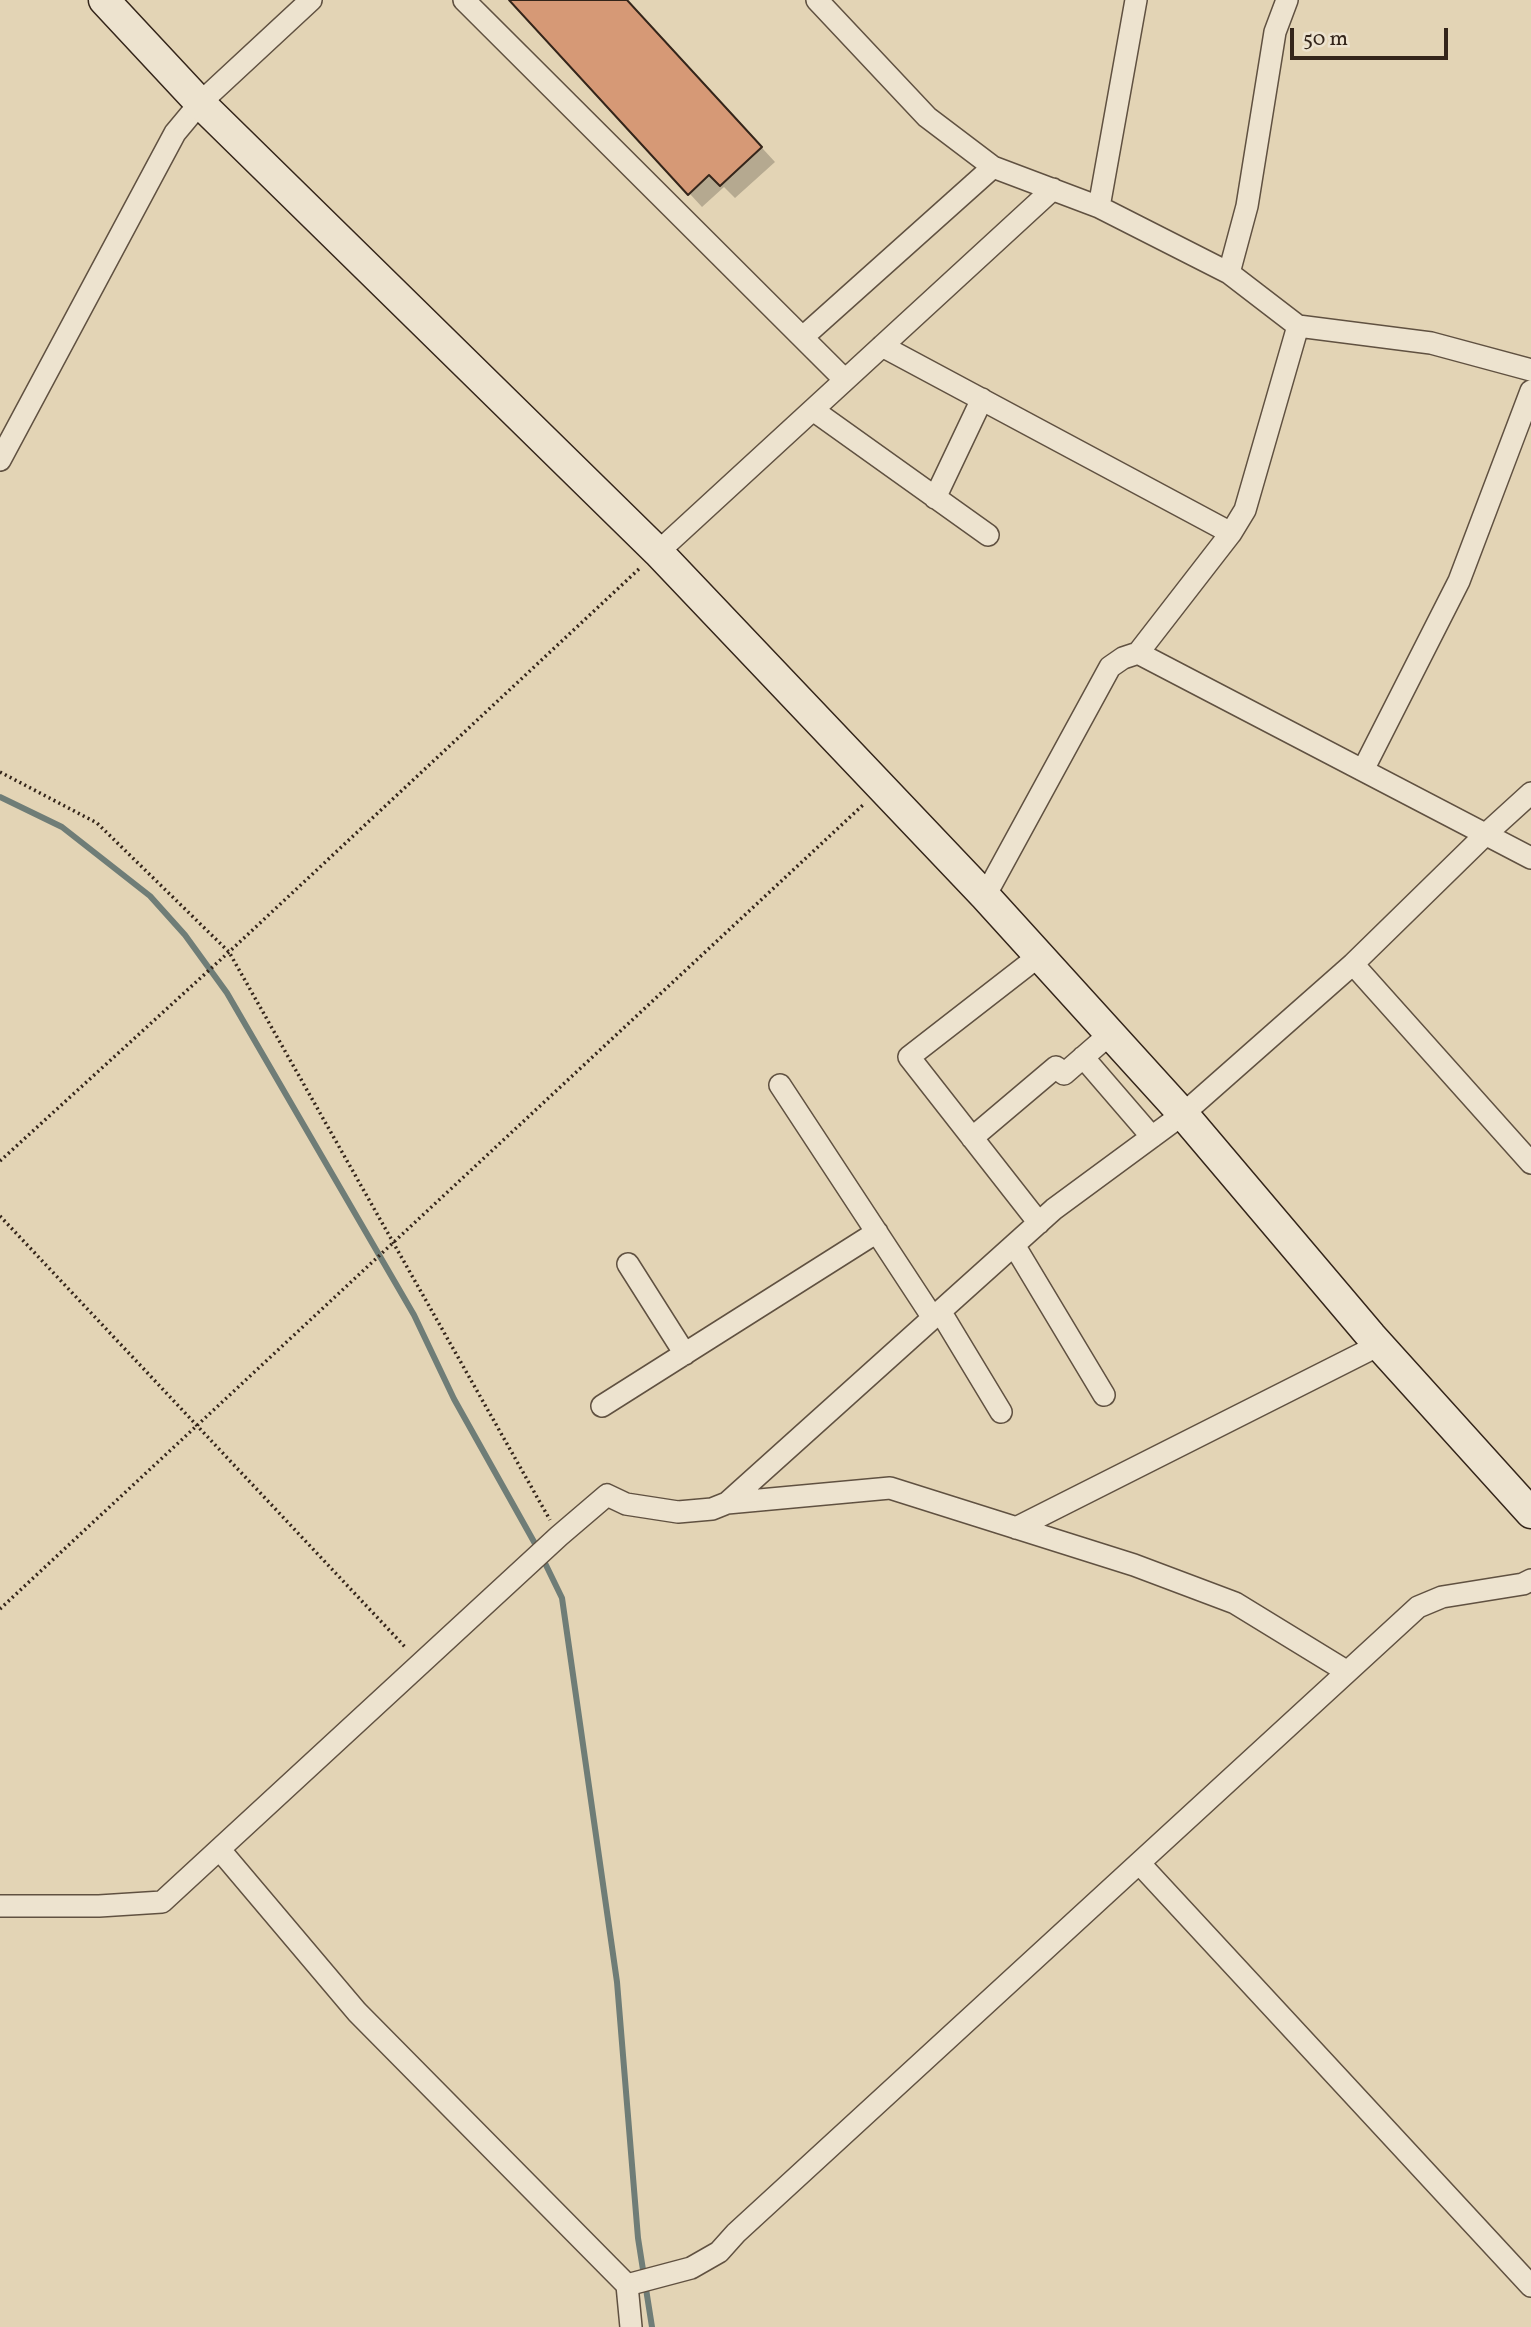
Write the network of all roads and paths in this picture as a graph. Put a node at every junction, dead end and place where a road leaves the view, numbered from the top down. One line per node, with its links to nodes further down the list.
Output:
1 (104, 0): 7 (street)
2 (311, 0): 7 (street)
3 (464, 0): 13 (street)
4 (817, 0): 8 (street)
5 (1136, 0): 10 (street)
6 (1287, 0): 11 (street)
7 (200, 103): 20 (street); 24 (street)
8 (993, 167): 9 (street); 13 (street)
9 (1053, 189): 10 (street); 14 (street)
10 (1099, 207): 11 (street)
11 (1228, 273): 12 (street)
12 (1298, 326): 15 (street); 22 (street)
13 (803, 337): 16 (street)
14 (882, 346): 16 (street); 18 (street)
15 (1531, 370)
16 (845, 380): 19 (street)
17 (1531, 391): 26 (street)
18 (982, 399): 21 (street); 22 (street)
19 (813, 410): 21 (street); 24 (street)
20 (0, 460)
21 (935, 498): 23 (street)
22 (1231, 533): 25 (street)
23 (988, 535)
24 (658, 552): 28 (street); 33 (path)
25 (1138, 653): 26 (street); 32 (street)
26 (1363, 770): 30 (street)
27 (0, 772): 33 (path)
28 (882, 788): 32 (street); 47 (path)
29 (1531, 793): 30 (street)
30 (1486, 834): 31 (street); 35 (street)
31 (1531, 859)
32 (985, 896): 34 (street)
33 (229, 952): 42 (path); 47 (path)
34 (1039, 956): 36 (street); 41 (street)
35 (1353, 964): 39 (street); 43 (street)
36 (1110, 1034): 37 (street); 39 (street)
37 (1083, 1056): 40 (street); 41 (street)
38 (780, 1085): 46 (street)
39 (1183, 1114): 40 (street); 51 (street)
40 (1152, 1137): 45 (street)
41 (972, 1138): 45 (street)
42 (0, 1161)
43 (1531, 1163)
44 (0, 1216): 56 (path)
45 (1039, 1223): 48 (street)
46 (877, 1232): 50 (street); 52 (street)
47 (394, 1243): 56 (path); 60 (path)
48 (1014, 1245): 50 (street); 53 (street)
49 (628, 1264): 52 (street)
50 (937, 1315): 55 (street); 57 (street)
51 (1379, 1345): 58 (street); 59 (street)
52 (685, 1354): 54 (street)
53 (1104, 1395)
54 (602, 1406)
55 (1001, 1412)
56 (198, 1426): 62 (path); 63 (path)
57 (727, 1503): 59 (street); 60 (street)
58 (1531, 1513)
59 (1016, 1528): 64 (street)
60 (559, 1536): 63 (street)
61 (1531, 1580): 64 (street)
62 (0, 1609)
63 (421, 1665): 65 (street)
64 (1346, 1671): 66 (street)
65 (220, 1850): 67 (street); 68 (street)
66 (1140, 1864): 68 (street); 69 (street)
67 (0, 1906)
68 (630, 2284): 70 (street)
69 (1531, 2286)
70 (631, 2327)

